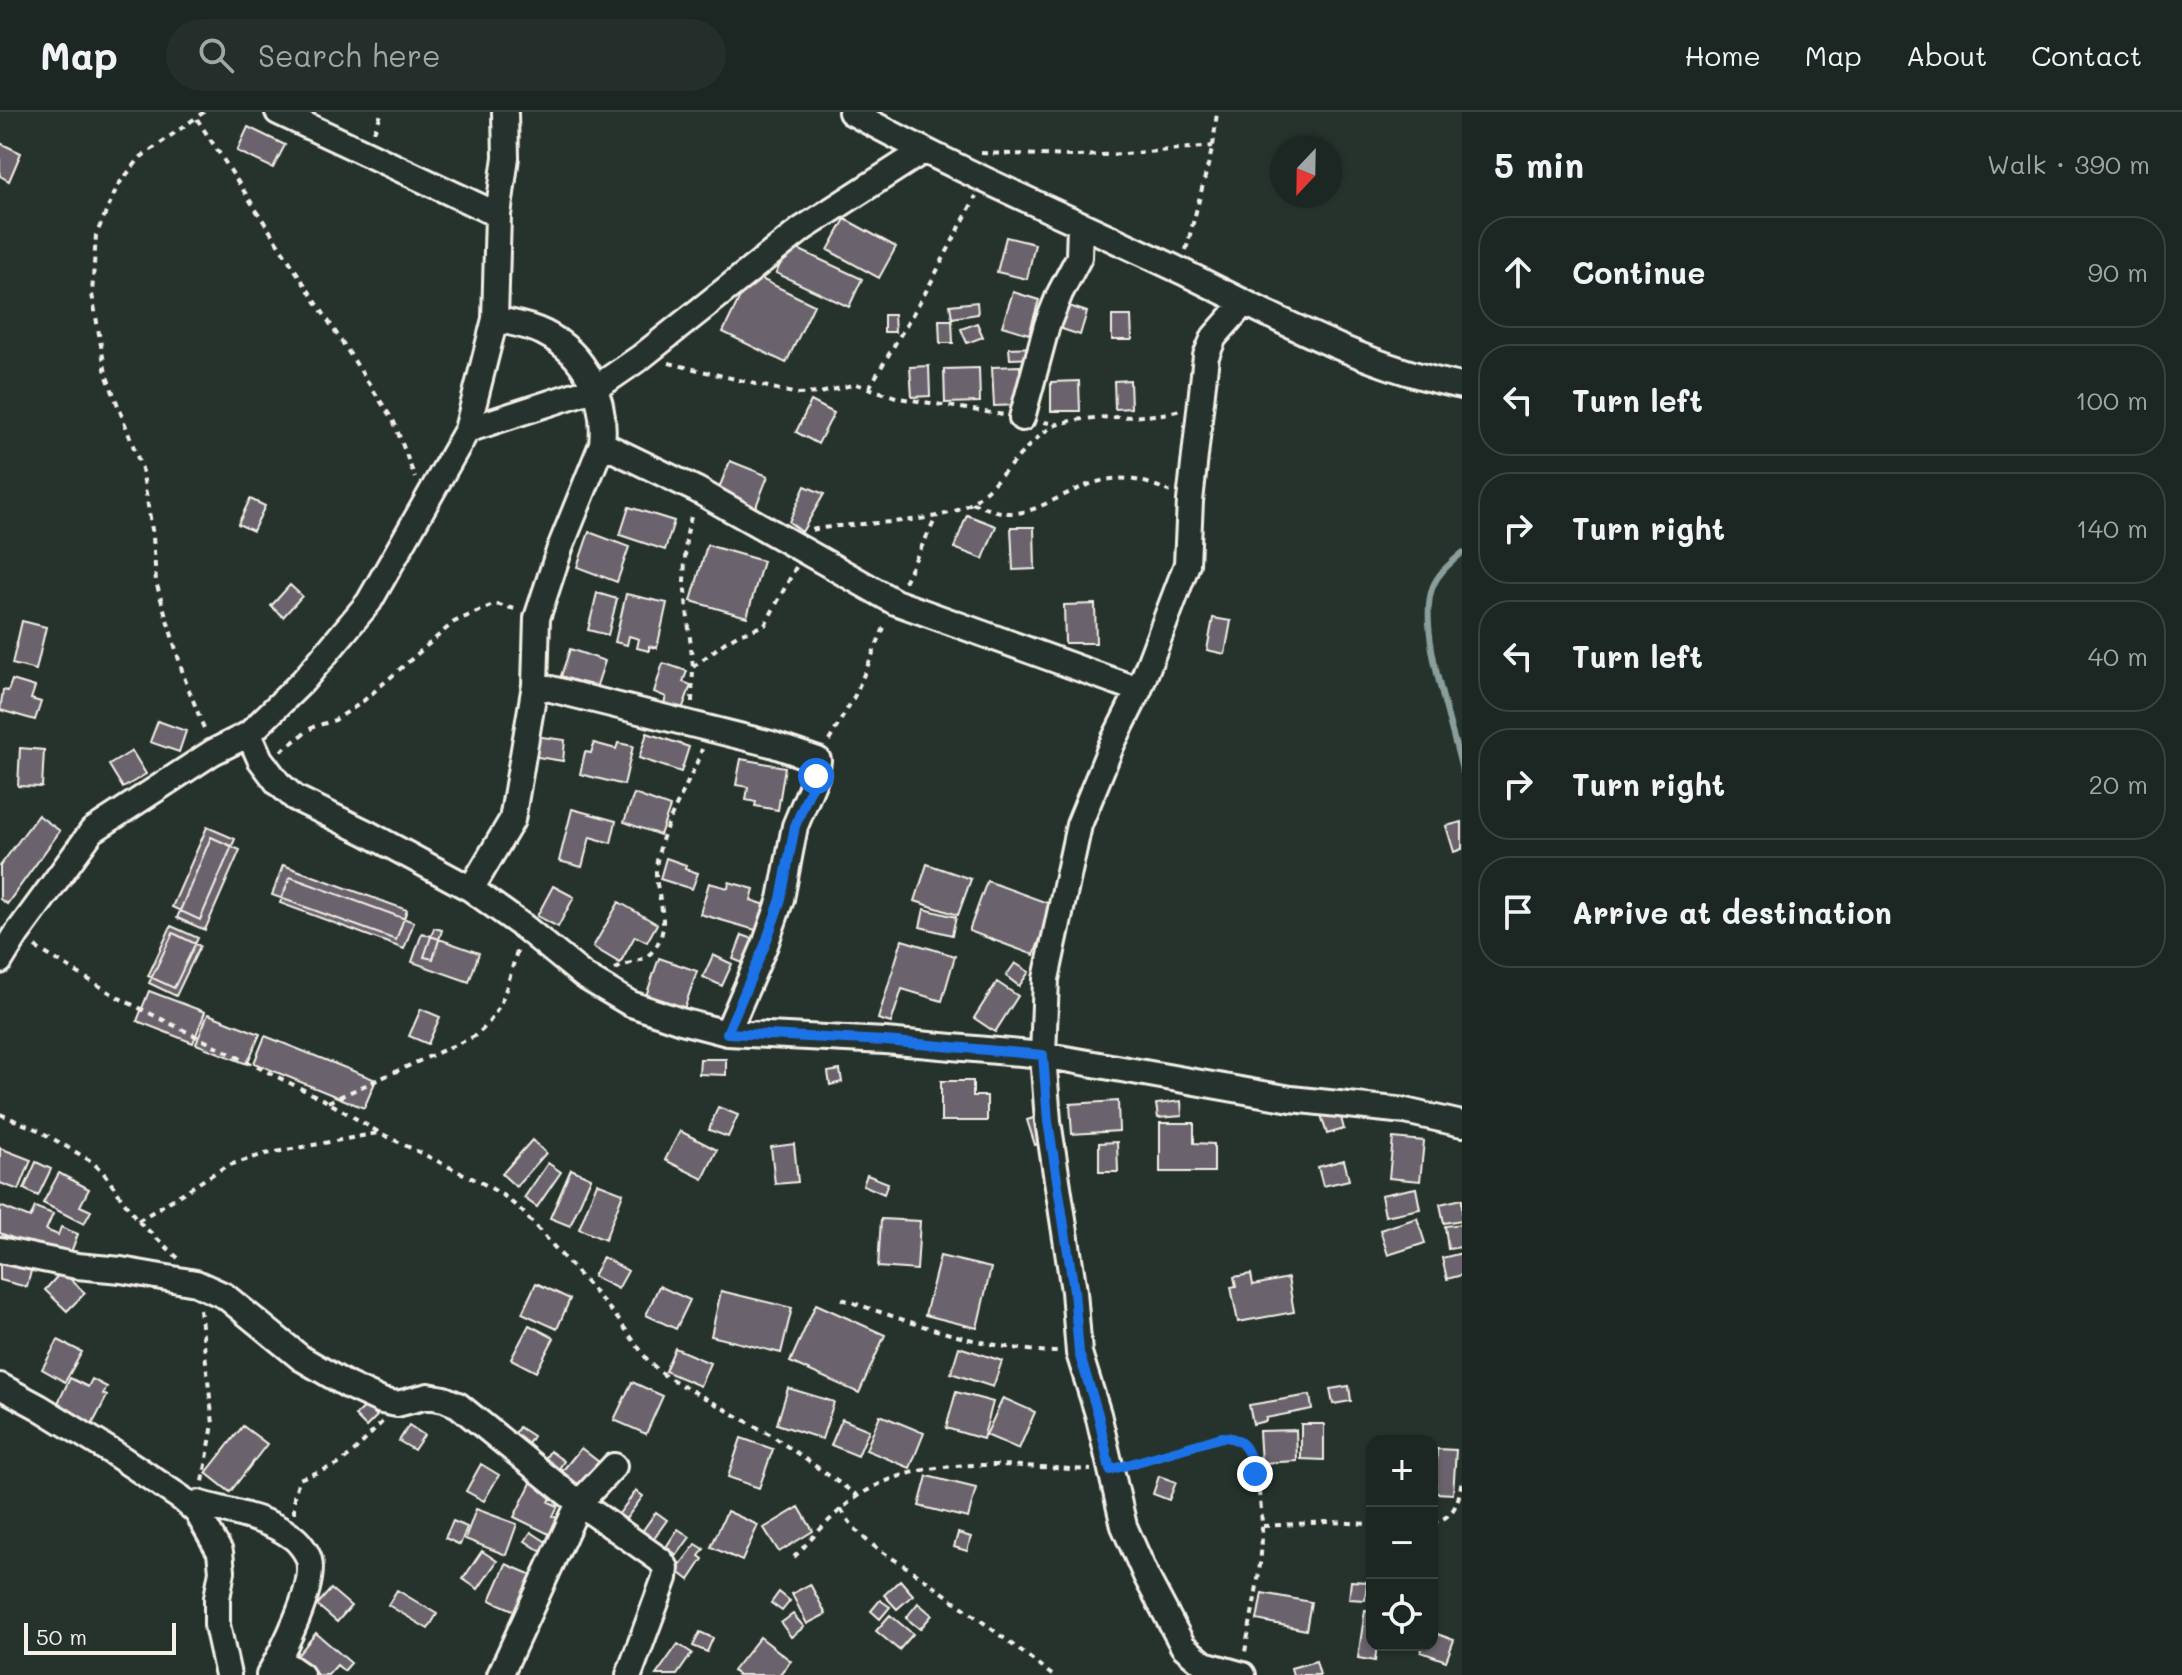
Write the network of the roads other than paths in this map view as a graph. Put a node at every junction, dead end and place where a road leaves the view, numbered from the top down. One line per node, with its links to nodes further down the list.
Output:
1 (278, 112): 5 (street)
2 (505, 112): 5 (street)
3 (851, 112): 4 (street)
4 (923, 151): 6 (street); 10 (street)
5 (498, 215): 8 (street)
6 (1080, 225): 7 (street); 11 (street)
7 (1244, 303): 9 (street); 15 (street)
8 (495, 319): 10 (street); 12 (street)
9 (1462, 386)
10 (596, 388): 12 (street); 13 (street)
11 (1022, 418)
12 (467, 430): 16 (street)
13 (602, 444): 14 (street); 15 (street)
14 (535, 685): 17 (street); 20 (street)
15 (1139, 690): 21 (street)
16 (249, 734): 17 (street); 18 (street)
17 (471, 889): 20 (street)
18 (8, 930): 19 (street)
19 (0, 961)
20 (727, 1033): 21 (street)
21 (1043, 1055): 22 (street); 33 (street)
22 (1462, 1124)
23 (0, 1250): 27 (street)
24 (0, 1386): 29 (street)
25 (614, 1466): 27 (street)
26 (198, 1503): 28 (street)
27 (579, 1503): 31 (street); 32 (street)
28 (274, 1667): 30 (street)
29 (228, 1675)
30 (301, 1675)
31 (500, 1675)
32 (629, 1675)
33 (1242, 1675)

